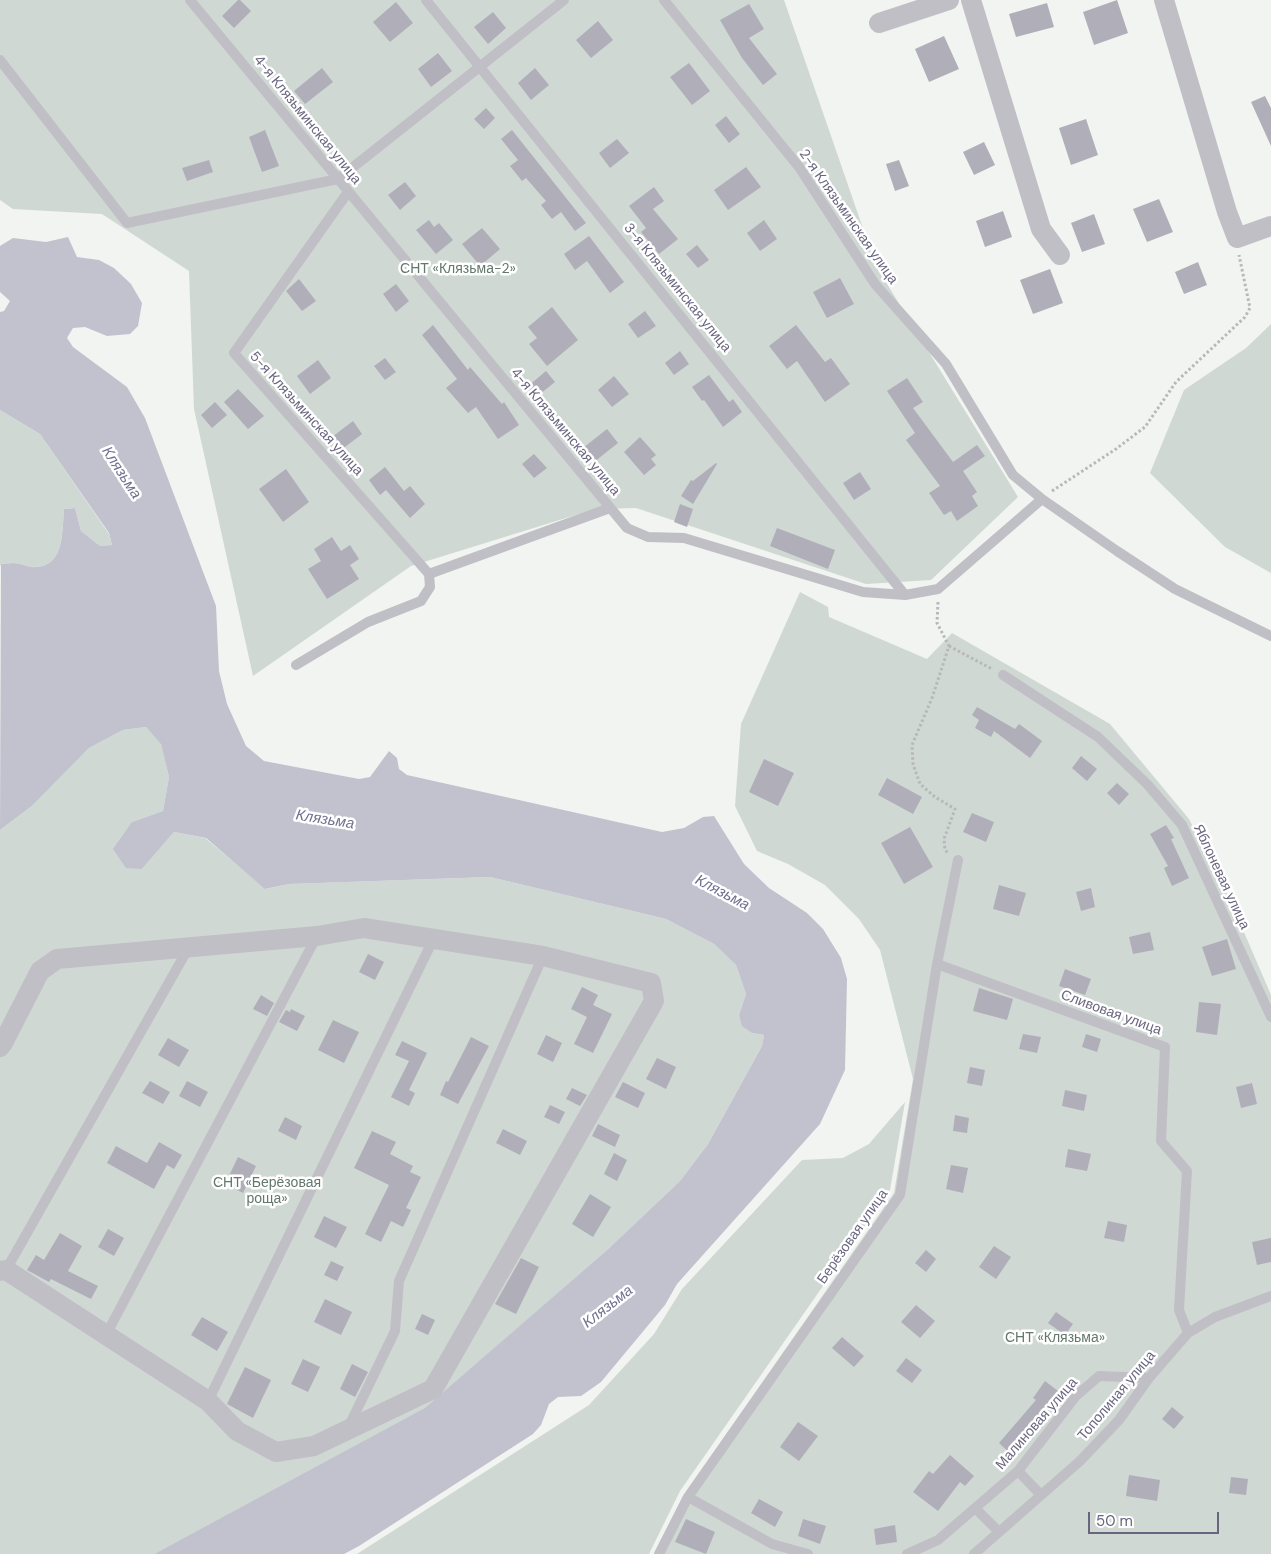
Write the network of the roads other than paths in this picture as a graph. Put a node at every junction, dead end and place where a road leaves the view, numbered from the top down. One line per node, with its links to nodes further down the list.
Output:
1 (190, 0): 11 (lane, 4-я Клязьминская улица)
2 (426, 0): 10 (lane, 3-я Клязьминская улица)
3 (564, 0): 10 (lane)
4 (664, 0): 15 (lane, 2-я Клязьминская улица)
5 (950, 0): 8 (street)
6 (971, 0): 14 (street)
7 (1164, 0): 13 (street)
8 (879, 23)
9 (0, 60): 11 (lane)
10 (480, 66): 11 (lane); 18 (lane, 3-я Клязьминская улица)
11 (338, 179): 12 (lane, 4-я Клязьминская улица)
12 (348, 192): 16 (lane, 4-я Клязьминская улица); 17 (lane, 5-я Клязьминская улица)
13 (1271, 226)
14 (1060, 255)
15 (1042, 499): 18 (lane, 4-я Клязьминская улица); 19 (lane, 2-я Клязьминская улица)
16 (610, 508): 17 (lane); 18 (lane, 4-я Клязьминская улица)
17 (429, 574): 20 (lane)
18 (905, 595)
19 (1271, 636)
20 (296, 665)
21 (1004, 675): 28 (lane, Яблоневая улица)
22 (958, 860): 27 (lane, Берёзовая улица)
23 (317, 936): 24 (street); 25 (street); 33 (lane)
24 (434, 938): 26 (street); 35 (lane)
25 (189, 947): 29 (street); 30 (lane)
26 (543, 956): 36 (lane); 36 (street)
27 (937, 964): 32 (lane, Сливовая улица); 39 (lane, Берёзовая улица)
28 (1271, 1017)
29 (0, 1047)
30 (3, 1271): 33 (street)
31 (1271, 1296): 32 (lane, Тополиная улица)
32 (1188, 1332): 34 (lane, Тополиная улица)
33 (106, 1335): 35 (street)
34 (1149, 1378): 37 (lane, Малиновая улица); 38 (lane, Тополиная улица)
35 (208, 1402): 36 (street)
36 (346, 1431)
37 (1018, 1471): 38 (lane); 40 (lane, Малиновая улица)
38 (1041, 1495): 41 (lane, Тополиная улица)
39 (688, 1498): 42 (lane, Берёзовая улица); 43 (lane)
40 (975, 1508): 41 (lane); 44 (lane, Малиновая улица)
41 (999, 1532): 45 (lane, Тополиная улица)
42 (659, 1554)
43 (808, 1554)
44 (907, 1554)
45 (974, 1554)

